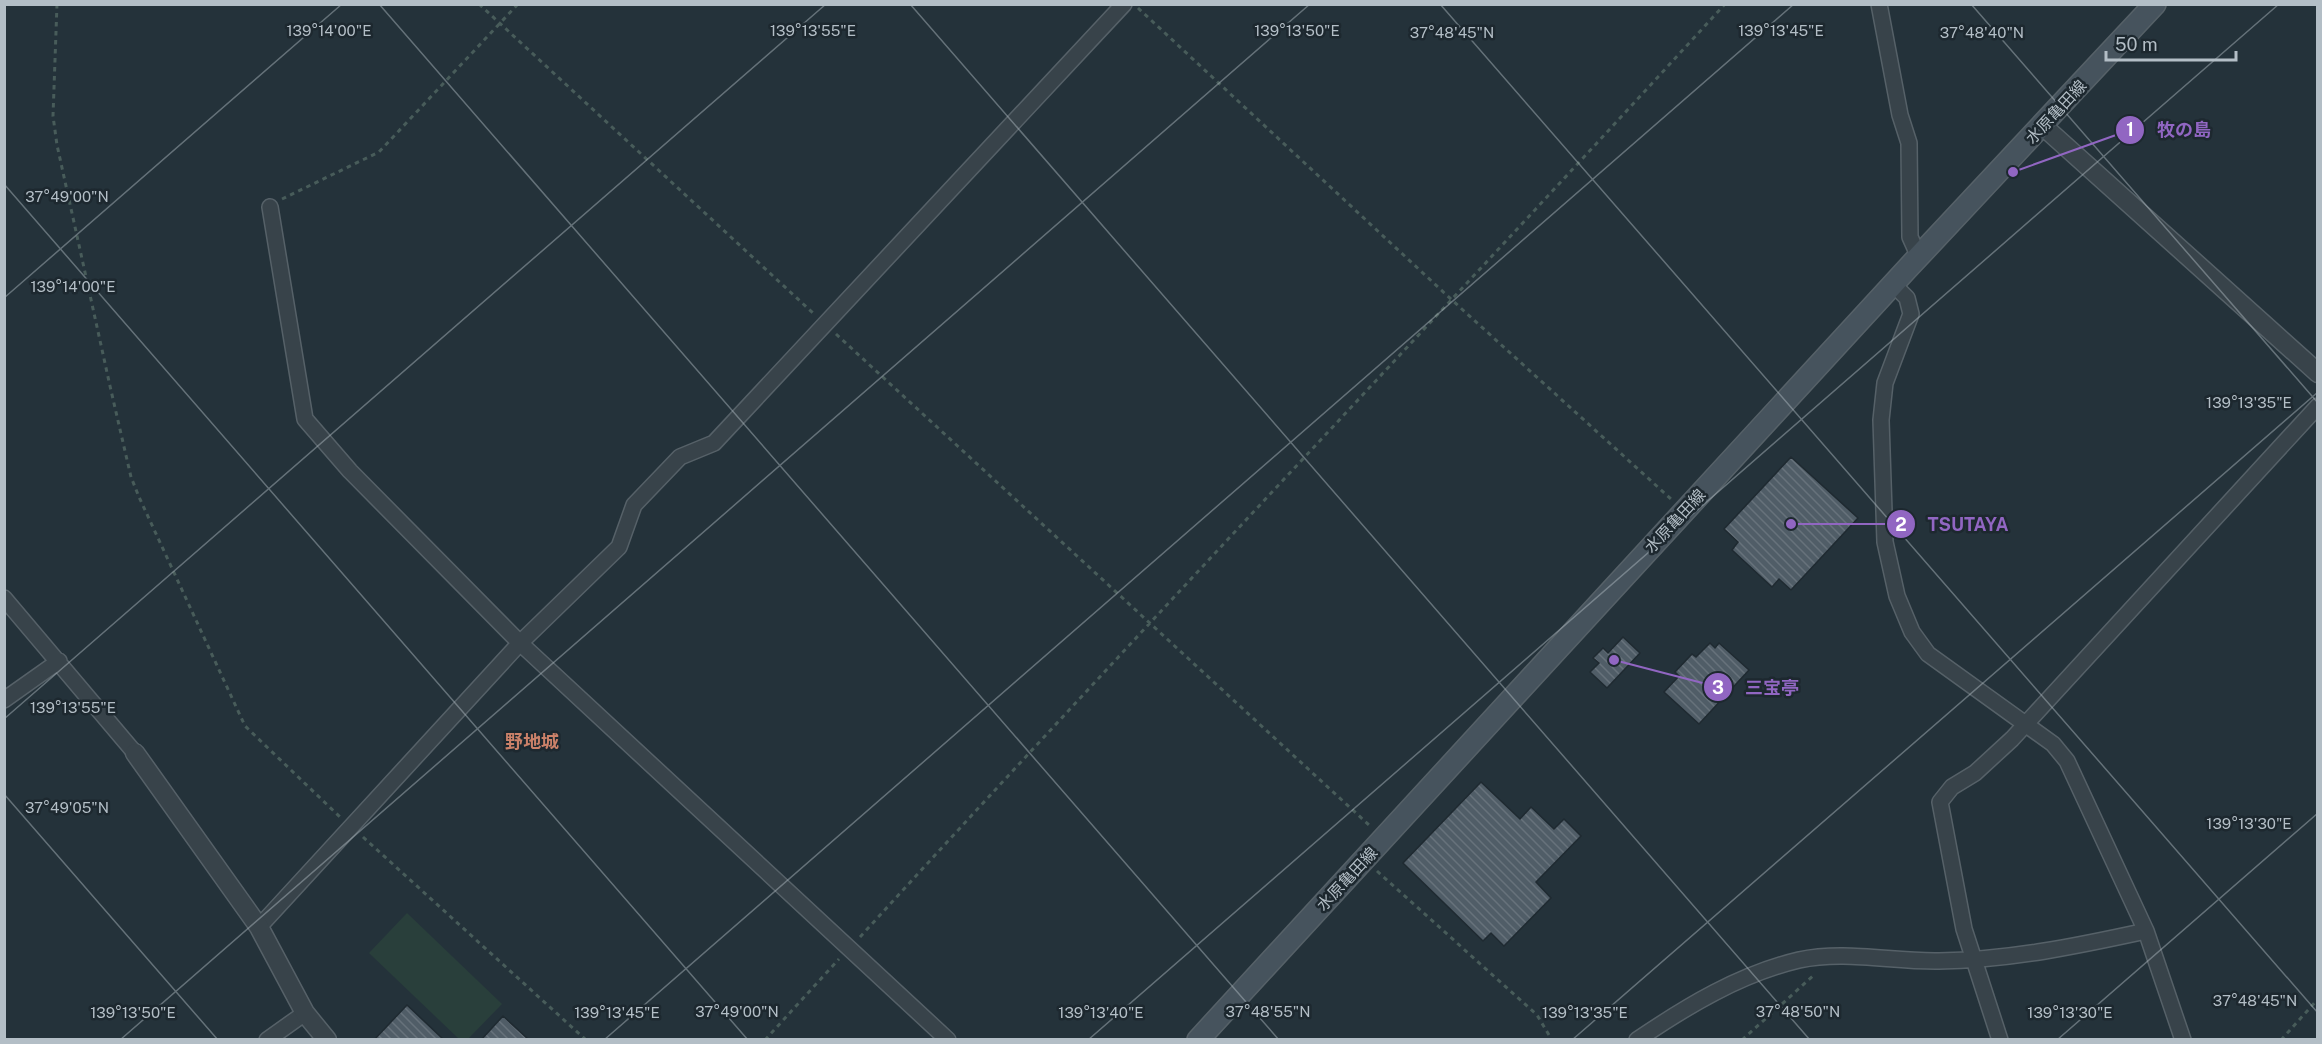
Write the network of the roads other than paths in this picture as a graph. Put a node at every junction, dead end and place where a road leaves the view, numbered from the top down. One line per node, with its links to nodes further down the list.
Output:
1 (1124, 4): 11 (street)
2 (1879, 4): 6 (street)
3 (2155, 4): 4 (main road, 水原亀田線)
4 (2043, 126): 6 (main road, 水原亀田線); 8 (street)
5 (270, 207): 11 (street)
6 (1919, 257): 7 (main road, 水原亀田線)
7 (1893, 284): 14 (street); 23 (main road, 水原亀田線)
8 (2318, 373)
9 (2318, 406): 14 (street)
10 (4, 598): 12 (street)
11 (520, 643): 16 (street); 22 (street)
12 (59, 662): 13 (street); 15 (street)
13 (4, 700)
14 (2026, 723): 17 (street); 18 (street)
15 (135, 753): 16 (street)
16 (259, 927): 19 (street)
17 (2146, 931): 18 (street); 26 (street)
18 (1976, 959): 24 (street); 25 (street)
19 (305, 1013): 20 (street); 21 (street)
20 (267, 1040)
21 (327, 1040)
22 (948, 1040)
23 (1198, 1040)
24 (1637, 1040)
25 (2000, 1040)
26 (2183, 1040)

